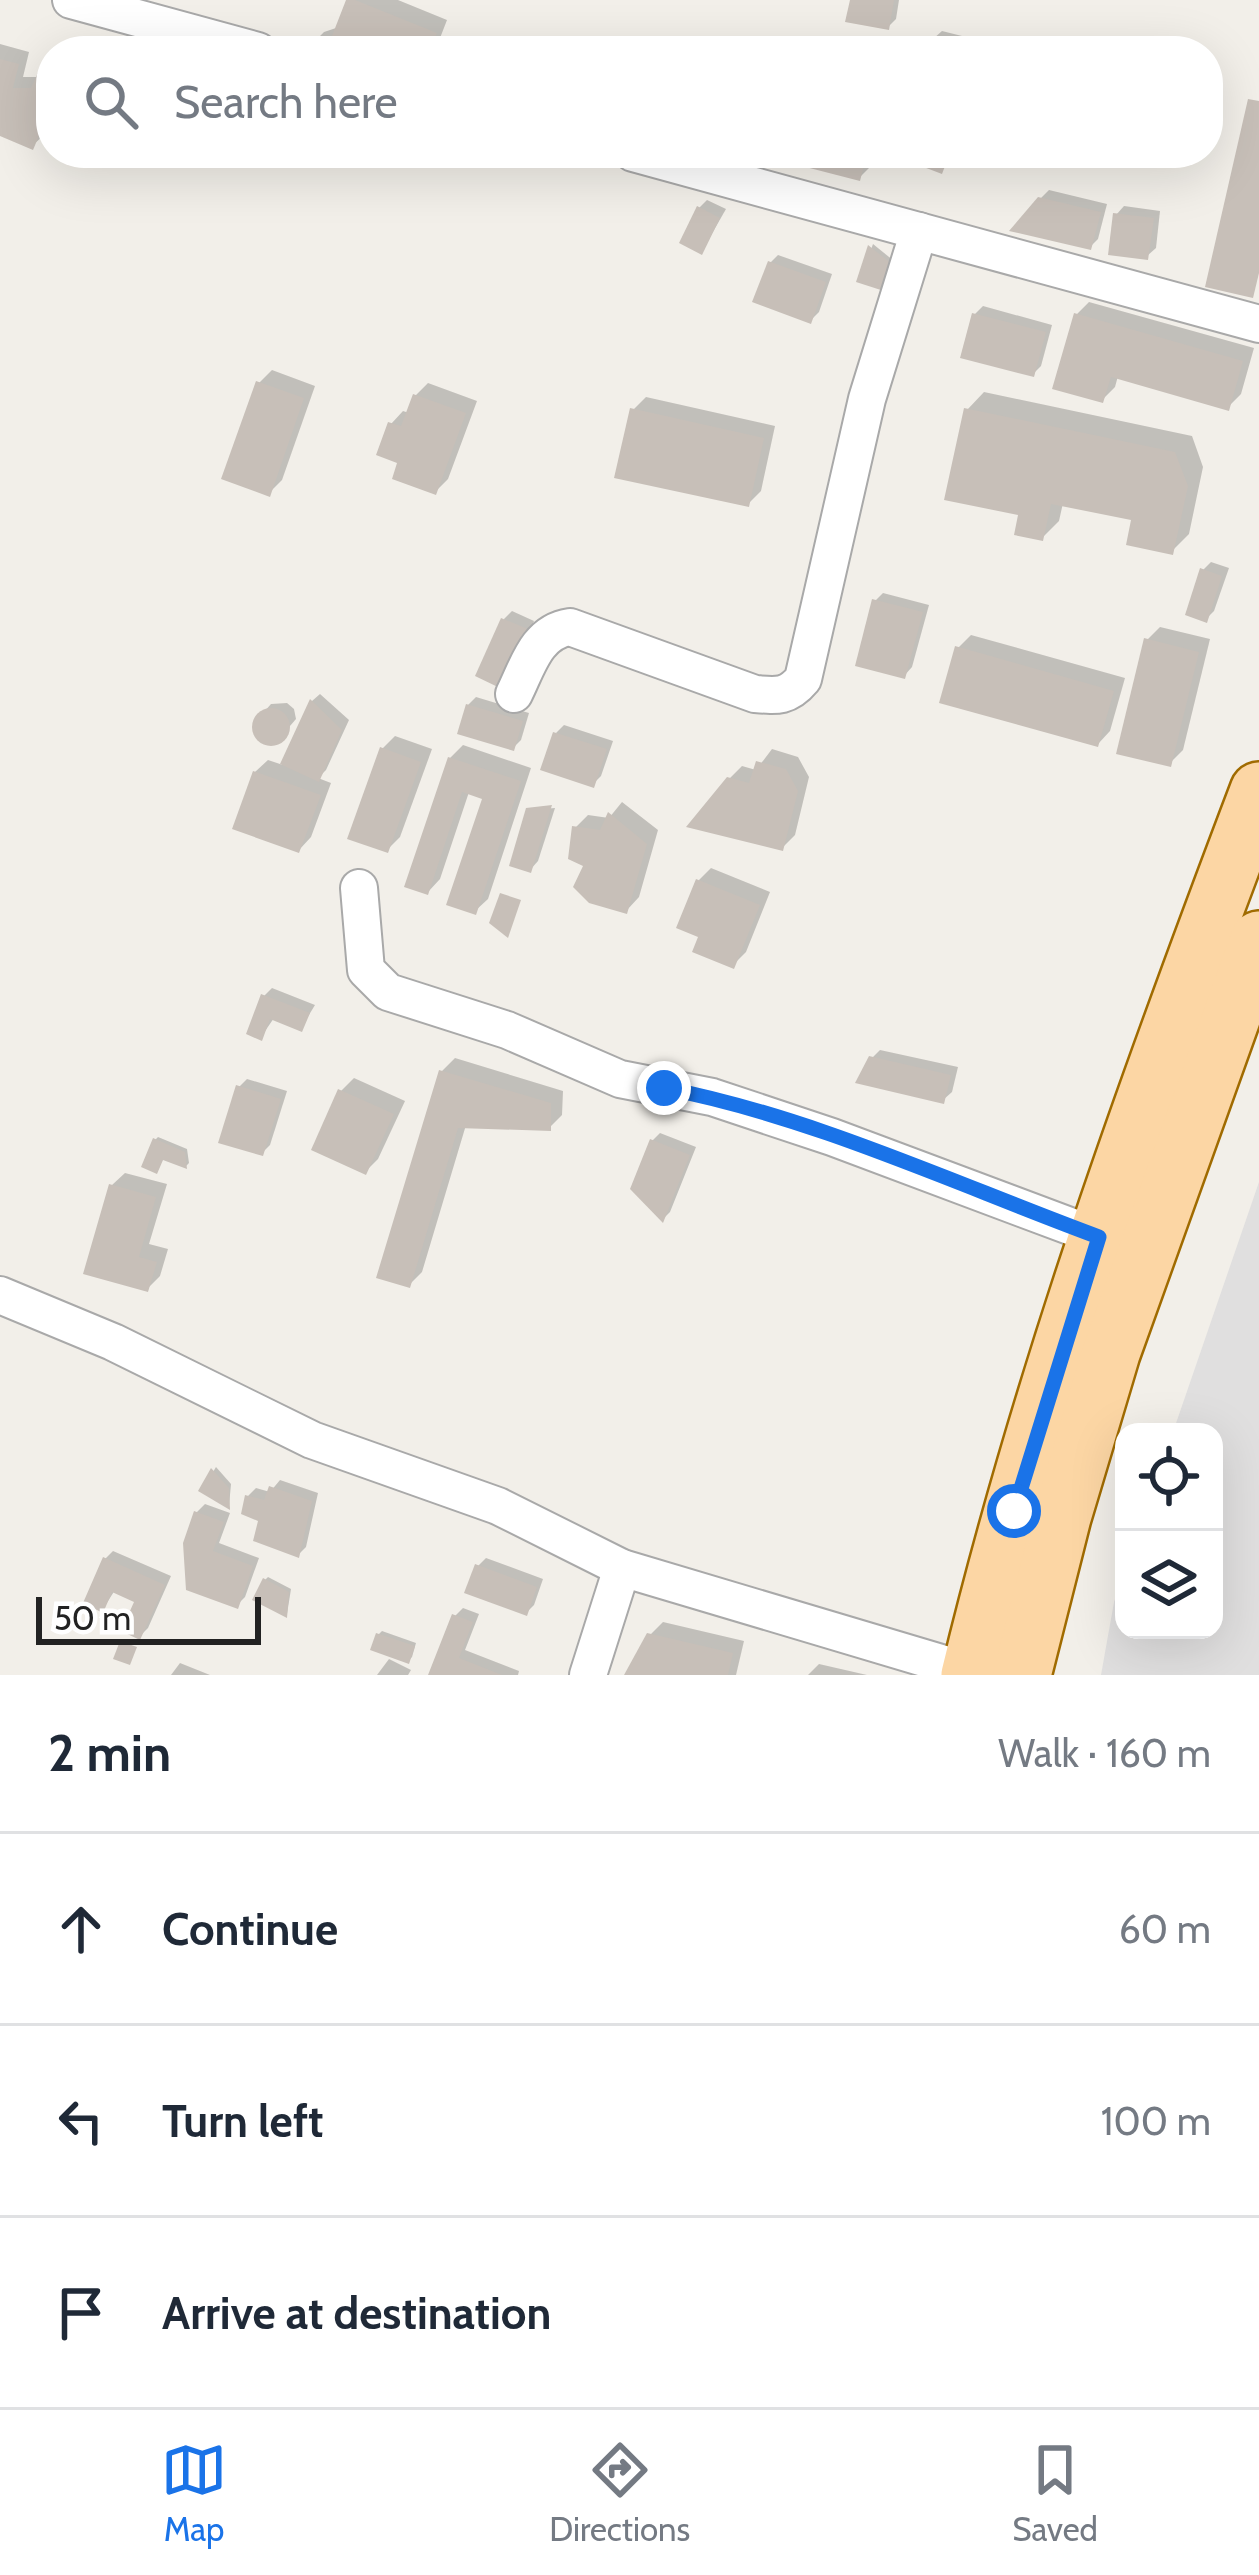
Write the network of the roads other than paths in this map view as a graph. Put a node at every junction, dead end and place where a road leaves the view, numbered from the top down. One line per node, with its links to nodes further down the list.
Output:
1 (71, 0): 2 (street)
2 (203, 36)
3 (688, 168): 4 (street)
4 (919, 231): 5 (street); 6 (street)
5 (1259, 324)
6 (514, 694)
7 (1259, 791): 10 (main road)
8 (359, 888): 10 (street)
9 (1259, 940): 13 (main road)
10 (1099, 1237): 13 (main road)
11 (0, 1295): 12 (street)
12 (622, 1568): 13 (street); 14 (street)
13 (988, 1674)
14 (588, 1675)

